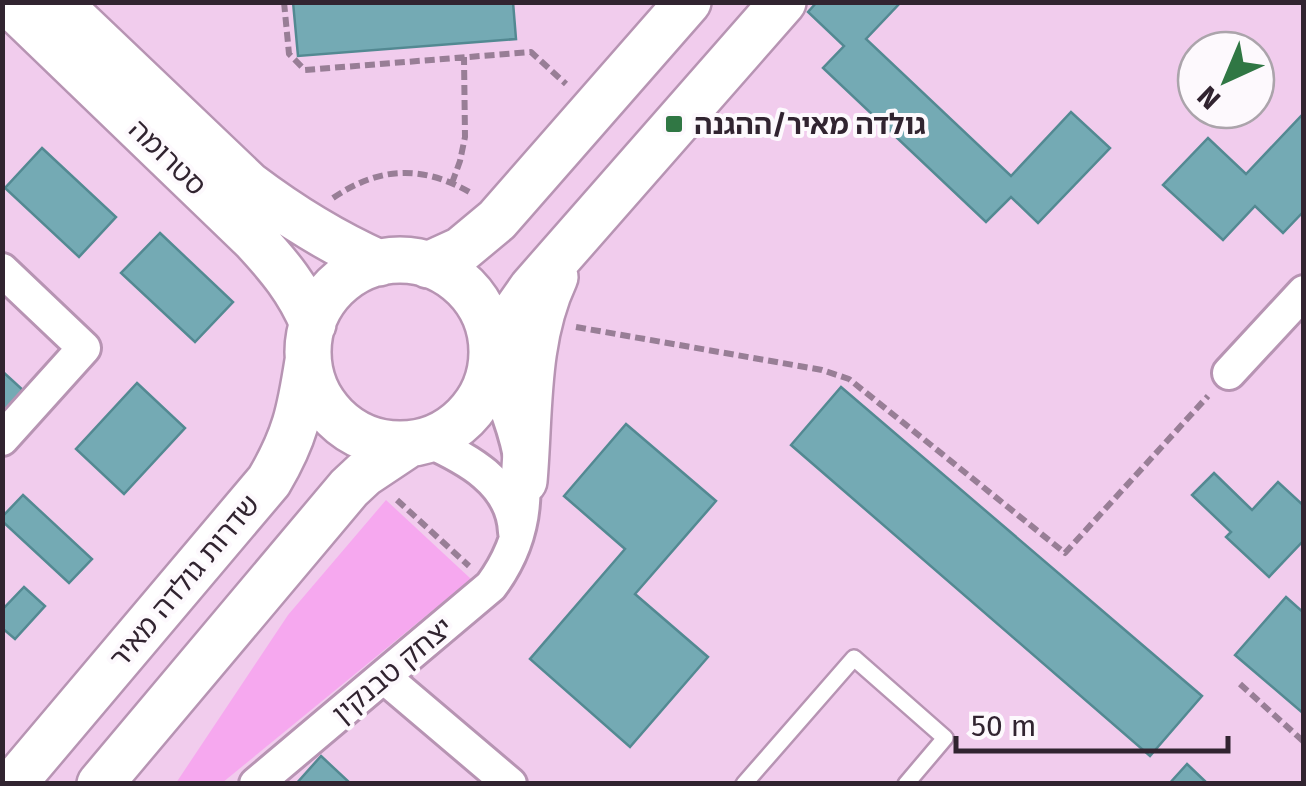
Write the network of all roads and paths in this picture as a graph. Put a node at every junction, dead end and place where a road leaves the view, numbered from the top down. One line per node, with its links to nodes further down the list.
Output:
1 (8, 2): 17 (main road, סטרומה)
2 (56, 2): 12 (main road, סטרומה)
3 (284, 2): 6 (path)
4 (688, 2): 13 (main road)
5 (783, 2): 11 (main road)
6 (464, 57): 7 (path); 8 (path)
7 (560, 79)
8 (452, 183): 9 (path); 10 (path)
9 (473, 195)
10 (324, 204)
11 (578, 235): 16 (main road); 18 (main road)
12 (379, 263): 13 (main road); 17 (main road)
13 (428, 265): 18 (main road)
14 (2, 270): 20 (street)
15 (1304, 292): 19 (street)
16 (539, 321): 19 (path); 22 (main road)
17 (311, 339): 21 (main road); 29 (main road, שדרות גולדה מאיר)
18 (491, 358): 21 (main road); 22 (street, יצחק טבנקין)
19 (1229, 373)
20 (2, 439)
21 (418, 442): 24 (street); 30 (main road)
22 (524, 481): 24 (street, יצחק טבנקין)
23 (395, 498): 25 (path)
24 (514, 545): 26 (street, יצחק טבנקין)
25 (477, 573)
26 (384, 677): 31 (street, יצחק טבנקין); 32 (street)
27 (1240, 684): 28 (path)
28 (1304, 742)
29 (13, 784)
30 (100, 784)
31 (256, 784)
32 (510, 784)
33 (744, 784): 34 (lane)
34 (906, 784)

